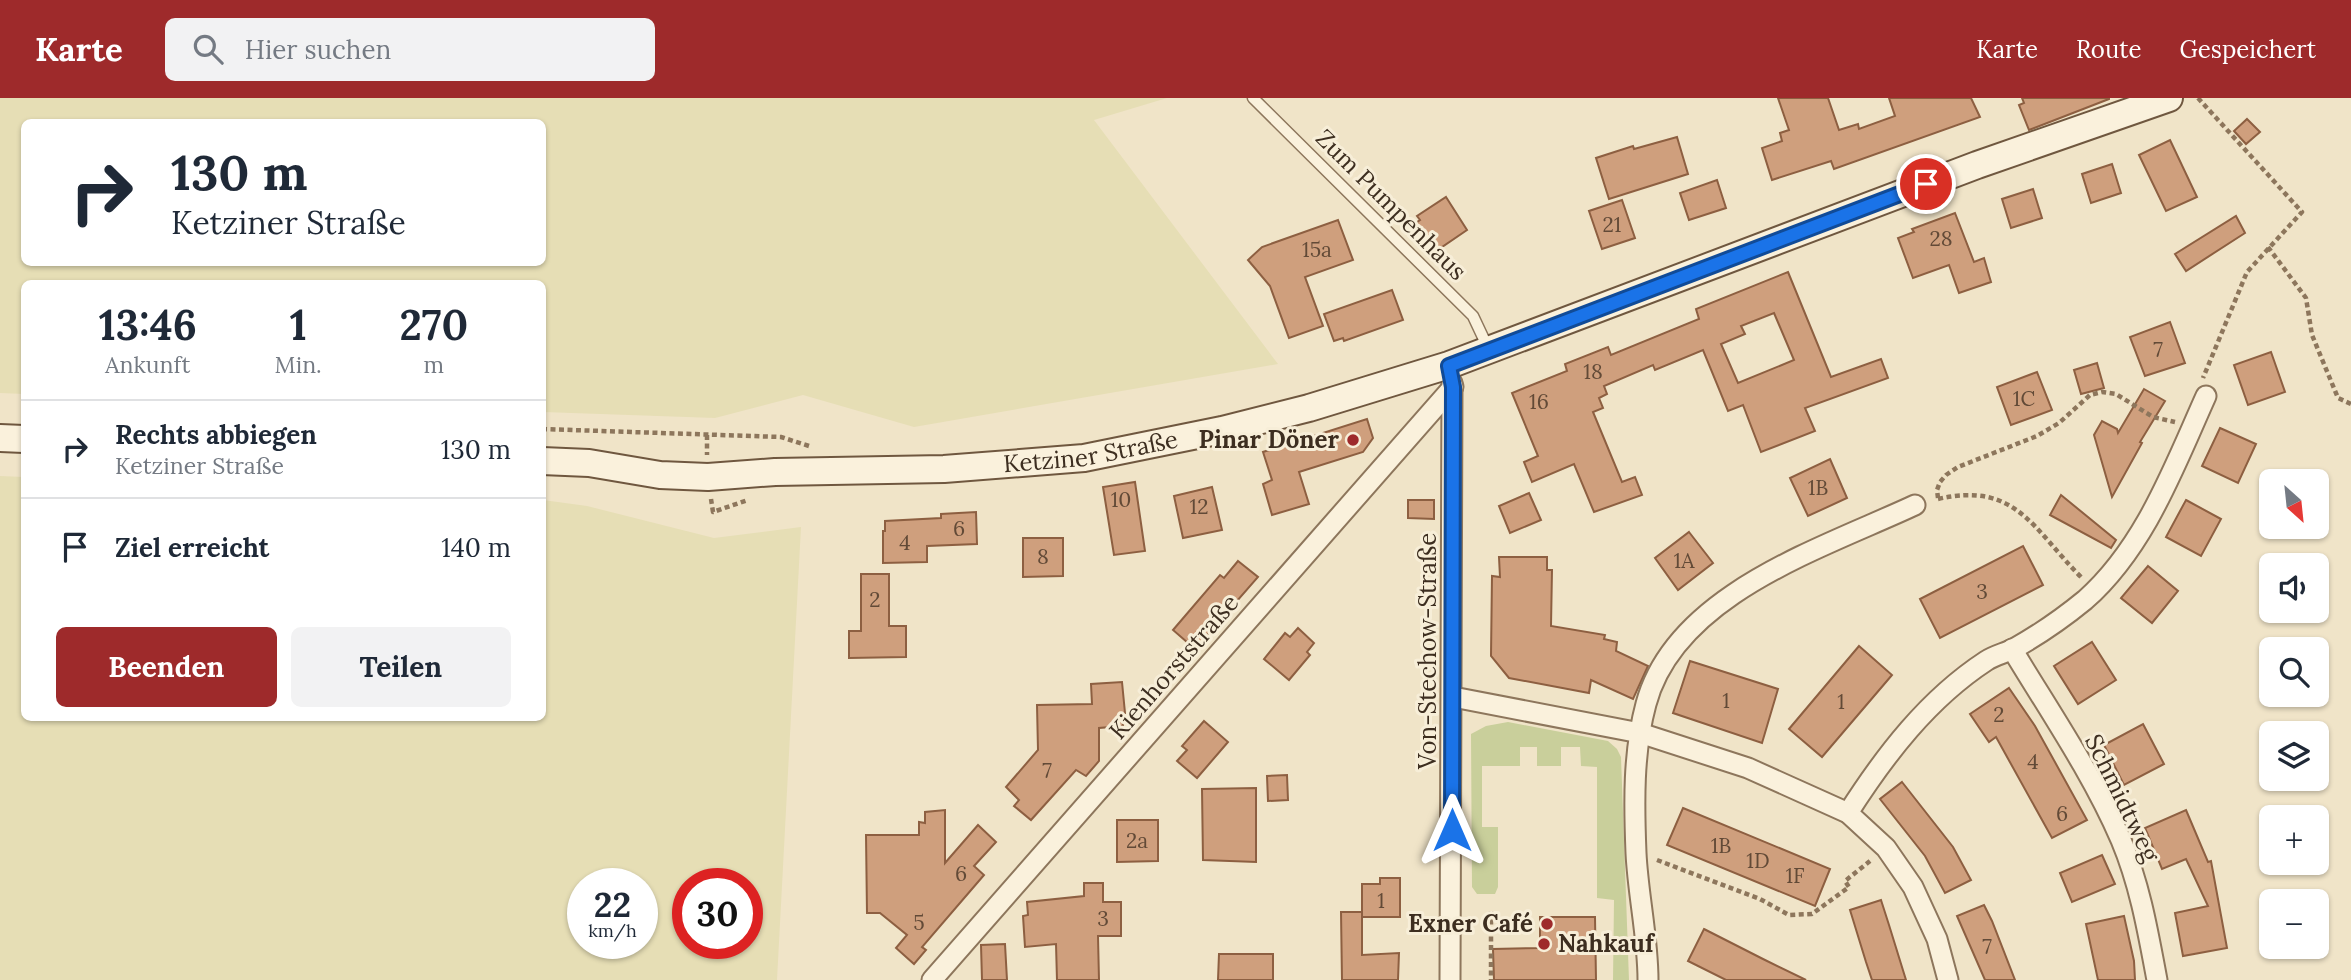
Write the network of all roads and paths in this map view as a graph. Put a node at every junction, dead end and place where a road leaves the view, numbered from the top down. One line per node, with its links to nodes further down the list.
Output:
1 (1253, 98): 5 (lane, Zum Pumpenhaus)
2 (2169, 98): 5 (street, Ketziner Straße)
3 (2198, 98): 4 (path)
4 (2268, 247): 7 (path); 8 (path)
5 (1489, 351): 6 (street, Ketziner Straße)
6 (1451, 376): 14 (street, Ketziner Straße); 19 (street, Von-Stechow-Straße); 25 (street, Kienhorststraße)
7 (2206, 396): 10 (street)
8 (2351, 404)
9 (546, 429): 14 (path)
10 (2192, 429): 15 (path); 17 (street)
11 (0, 438): 12 (street)
12 (21, 439)
13 (546, 461): 14 (street, Ketziner Straße)
14 (820, 471)
15 (1938, 498): 16 (path); 17 (path)
16 (1915, 505): 20 (street)
17 (2094, 590): 18 (street)
18 (2012, 649): 21 (street); 30 (street, Schmidtweg)
19 (1452, 697): 20 (street); 26 (street, Von-Stechow-Straße)
20 (1640, 733): 21 (street); 23 (street)
21 (1848, 813): 22 (street)
22 (1886, 848): 23 (path); 29 (street)
23 (1636, 853): 28 (street)
24 (1491, 911): 27 (path)
25 (932, 980)
26 (1450, 980)
27 (1492, 980)
28 (1648, 980)
29 (1948, 980)
30 (2157, 980)

